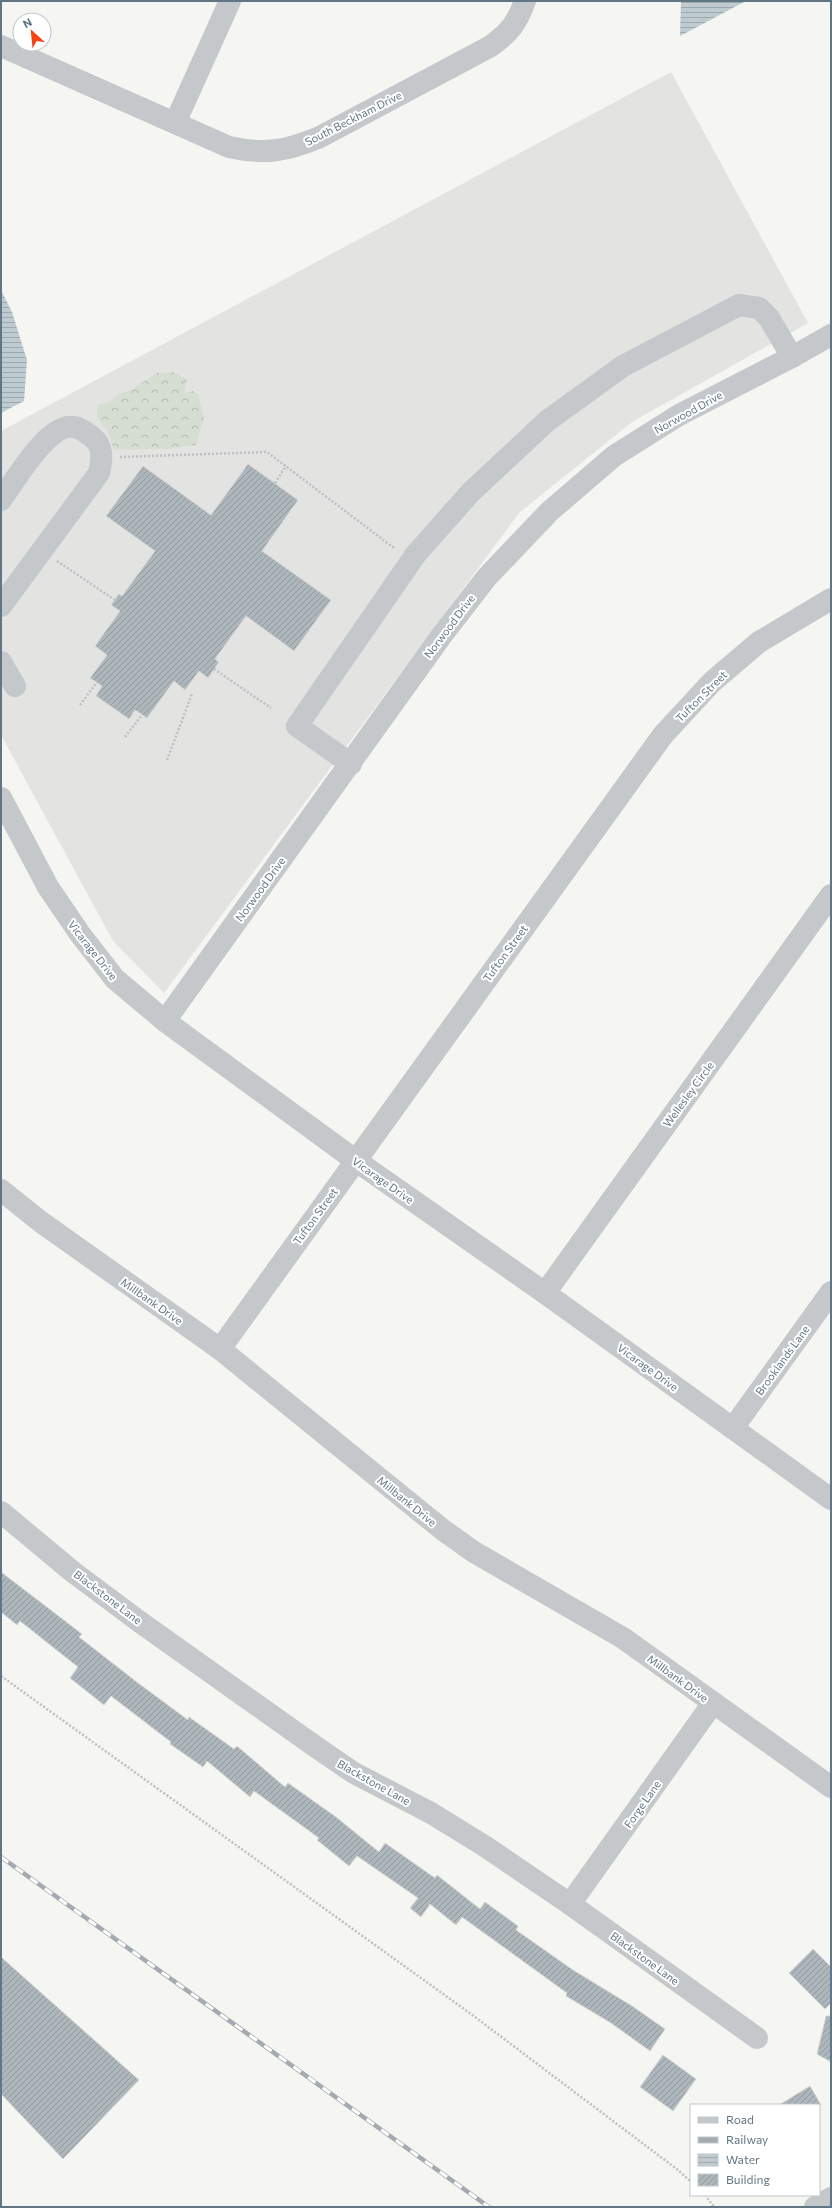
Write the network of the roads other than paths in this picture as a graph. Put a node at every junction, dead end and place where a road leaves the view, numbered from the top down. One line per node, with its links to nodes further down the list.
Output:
1 (230, 1): 4 (street)
2 (524, 1): 4 (street, South Beckham Drive)
3 (1, 46): 4 (street, South Beckham Drive)
4 (176, 123)
5 (831, 335): 6 (street, Norwood Drive)
6 (792, 357): 12 (street, Norwood Drive); 12 (street)
7 (1, 500): 9 (street)
8 (831, 599): 16 (street, Tufton Street)
9 (1, 606)
10 (1, 662): 11 (street)
11 (15, 686)
12 (351, 764): 15 (street, Norwood Drive)
13 (1, 798): 15 (street, Vicarage Drive)
14 (831, 895): 19 (street, Wellesley Circle)
15 (165, 1021): 16 (street, Vicarage Drive)
16 (355, 1160): 19 (street, Vicarage Drive); 20 (street, Tufton Street)
17 (1, 1190): 20 (street, Millbank Drive)
18 (831, 1292): 21 (street, Brooklands Lane)
19 (545, 1293): 21 (street, Vicarage Drive)
20 (220, 1349): 24 (street, Millbank Drive)
21 (733, 1428): 22 (street, Vicarage Drive)
22 (831, 1499)
23 (1, 1512): 26 (street, Blackstone Lane)
24 (713, 1703): 25 (street, Millbank Drive); 26 (street, Forge Lane)
25 (831, 1787)
26 (570, 1904): 27 (street, Blackstone Lane)
27 (757, 2038)
28 (831, 2198): 29 (street)
29 (815, 2207)

